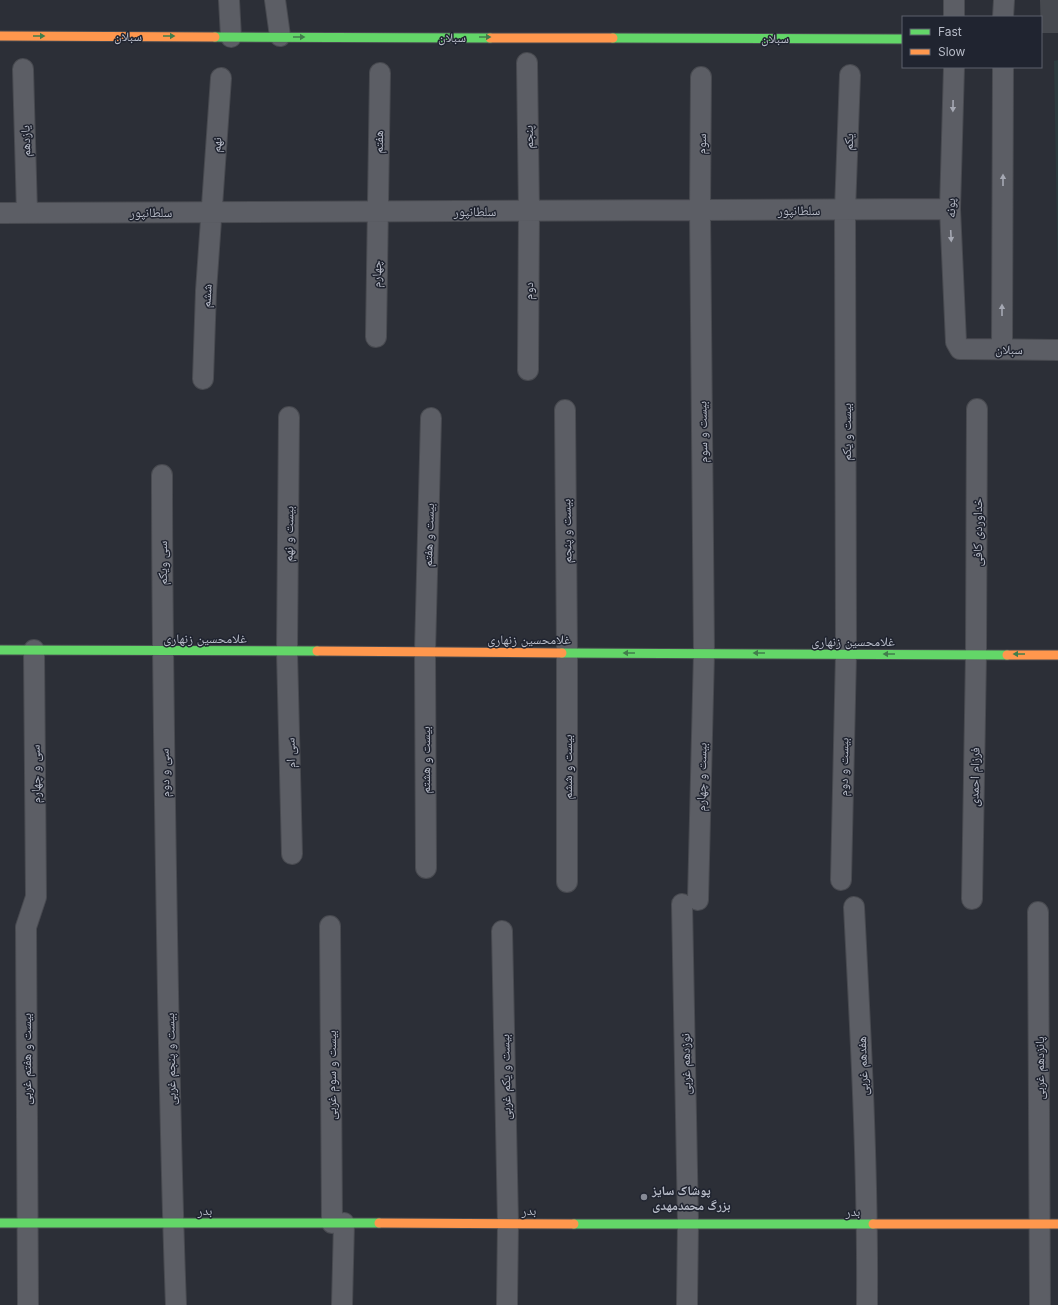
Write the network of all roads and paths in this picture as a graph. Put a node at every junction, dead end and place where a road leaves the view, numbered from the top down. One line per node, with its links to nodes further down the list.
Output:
1 (229, 0): 9 (street)
2 (275, 0): 8 (street)
3 (954, 0): 5 (street)
4 (1004, 0): 6 (street)
5 (954, 16)
6 (1003, 16)
7 (0, 36): 9 (street, سبلان, one-way to 9)
8 (280, 36): 9 (street, سبلان); 10 (street, سبلان, one-way to 10)
9 (231, 37)
10 (902, 39)
11 (527, 63): 22 (street, پنجم)
12 (23, 68): 26 (street, یازدهم)
13 (954, 68): 19 (street, پونه, one-way to 19)
14 (1003, 68): 29 (street, one-way to 14)
15 (380, 73): 24 (street, هفتم)
16 (850, 75): 21 (street, یکم)
17 (701, 77): 20 (street, سوم)
18 (221, 78): 23 (street, نهم)
19 (950, 209): 21 (street, سلطانپور); 28 (street, پونه, one-way to 28)
20 (700, 210): 21 (street, سلطانپور); 22 (street, سلطانپور); 44 (street, بیست و سوم)
21 (845, 210): 45 (street, بیست و یکم)
22 (529, 211): 24 (street, سلطانپور); 31 (street, دوم)
23 (211, 212): 24 (street, سلطانپور); 26 (street, سلطانپور); 32 (street, ششم)
24 (377, 212): 27 (street, چهارم)
25 (0, 213): 26 (street, سلطانپور)
26 (27, 213)
27 (376, 336)
28 (960, 349): 29 (street, سبلان)
29 (1002, 349): 30 (street, سبلان)
30 (1058, 350)
31 (528, 370)
32 (202, 379)
33 (977, 409): 46 (street, خداوردی کافی)
34 (565, 410): 43 (street, بیست و پنجم)
35 (289, 417): 41 (street, بیست و نهم)
36 (431, 418): 42 (street, بیست و هفتم)
37 (162, 475): 40 (street, سی ویکم)
38 (0, 650): 39 (street, غلامحسین زنهاری)
39 (34, 650): 40 (street, غلامحسین زنهاری); 53 (street, سی و چهارم)
40 (162, 651): 41 (street, غلامحسین زنهاری); 52 (street, سی و دوم)
41 (287, 652): 42 (street, غلامحسین زنهاری); 48 (street, سی ام)
42 (425, 652): 43 (street, غلامحسین زنهاری); 49 (street, بیست و هشتم)
43 (567, 653): 44 (street, غلامحسین زنهاری, one-way to 43); 51 (street, بیست و ششم)
44 (704, 653): 45 (street, غلامحسین زنهاری, one-way to 44); 55 (street, بیست و چهارم)
45 (846, 654): 46 (street, غلامحسین زنهاری, one-way to 45); 50 (street, بیست و دوم)
46 (976, 654): 47 (street, غلامحسین زنهاری, one-way to 46); 54 (street, فرزام احمدی)
47 (1058, 654)
48 (292, 854)
49 (426, 868)
50 (840, 880)
51 (567, 882)
52 (166, 895): 62 (street, بیست و پنجم غربی)
53 (36, 897): 61 (street, بیست و هفتم غربی)
54 (972, 899)
55 (690, 902): 65 (street, نوزدهم غربی)
56 (854, 908): 66 (street, هفدهم غربی)
57 (1038, 912): 67 (street, پانزدهم غربی)
58 (330, 926): 63 (street, بیست و سوم غربی)
59 (502, 931): 64 (street, بیست و یکم غربی)
60 (0, 1223): 61 (street, بدر)
61 (27, 1223): 62 (street, بدر); 68 (street, بیست و هفتم غربی)
62 (173, 1223): 63 (street, بدر); 69 (street, بیست و پنجم غربی)
63 (338, 1223): 64 (street, بدر); 70 (street, بیست و سوم غربی)
64 (508, 1223): 65 (street, بدر); 71 (street, بیست و یکم غربی)
65 (688, 1224): 66 (street, بدر); 72 (street, نوزدهم غربی)
66 (868, 1224): 67 (street, بدر); 73 (street, هفدهم غربی)
67 (1049, 1224): 74 (street, پانزدهم غربی)
68 (28, 1305)
69 (176, 1305)
70 (342, 1305)
71 (507, 1305)
72 (687, 1305)
73 (867, 1305)
74 (1040, 1305)

